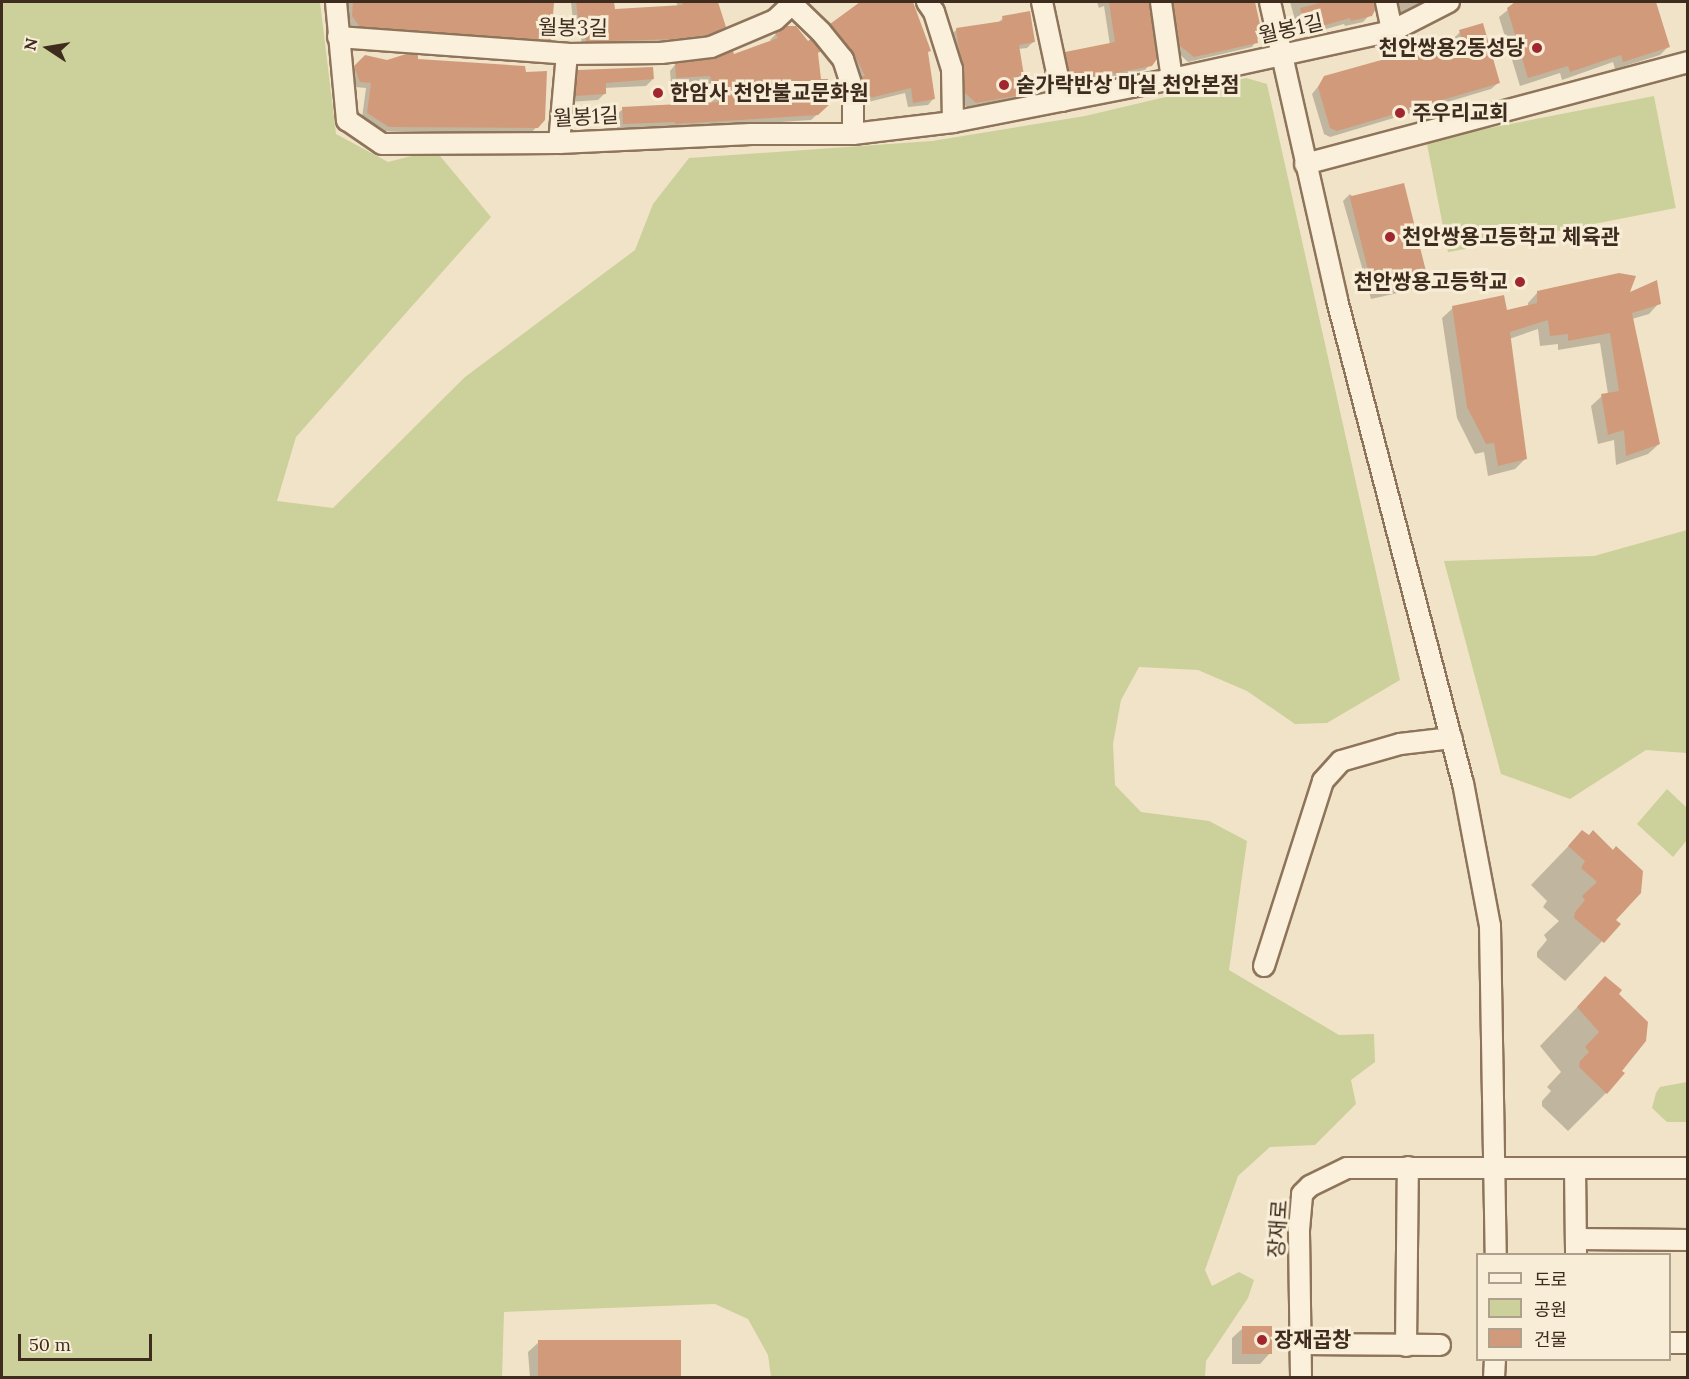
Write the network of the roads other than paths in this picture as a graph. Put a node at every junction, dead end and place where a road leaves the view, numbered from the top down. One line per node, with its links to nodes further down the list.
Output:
1 (336, 2): 10 (street, 월봉1길)
2 (927, 2): 16 (street)
3 (1042, 2): 15 (street)
4 (1161, 2): 14 (street)
5 (1270, 2): 12 (street)
6 (1386, 2): 9 (street)
7 (1449, 2): 9 (street, 월봉1길)
8 (793, 3): 11 (street, 월봉3길); 17 (street)
9 (1392, 31): 12 (street, 월봉1길)
10 (338, 37): 11 (street, 월봉3길); 18 (street, 월봉1길)
11 (567, 54): 18 (street)
12 (1281, 56): 14 (street, 월봉1길); 19 (street)
13 (1688, 62): 19 (street)
14 (1172, 79): 15 (street, 월봉1길)
15 (1063, 101): 16 (street, 월봉1길)
16 (952, 122): 17 (street, 월봉1길)
17 (853, 134): 18 (street, 월봉1길)
18 (559, 143)
19 (1305, 164): 20 (street)
20 (1452, 738): 21 (street); 23 (street)
21 (1264, 966)
22 (1408, 1167): 23 (street, 장재로); 31 (street, 장재로); 33 (street)
23 (1495, 1167): 24 (street, 장재로); 28 (street)
24 (1575, 1168): 25 (street, 장재로); 27 (street)
25 (1688, 1168)
26 (1688, 1240): 27 (street)
27 (1576, 1247)
28 (1496, 1253)
29 (1671, 1343): 30 (street)
30 (1688, 1343)
31 (1300, 1344): 33 (street); 35 (street, 장재로)
32 (1440, 1345): 33 (street)
33 (1406, 1346)
34 (1496, 1361): 36 (street)
35 (1301, 1376)
36 (1494, 1377)

